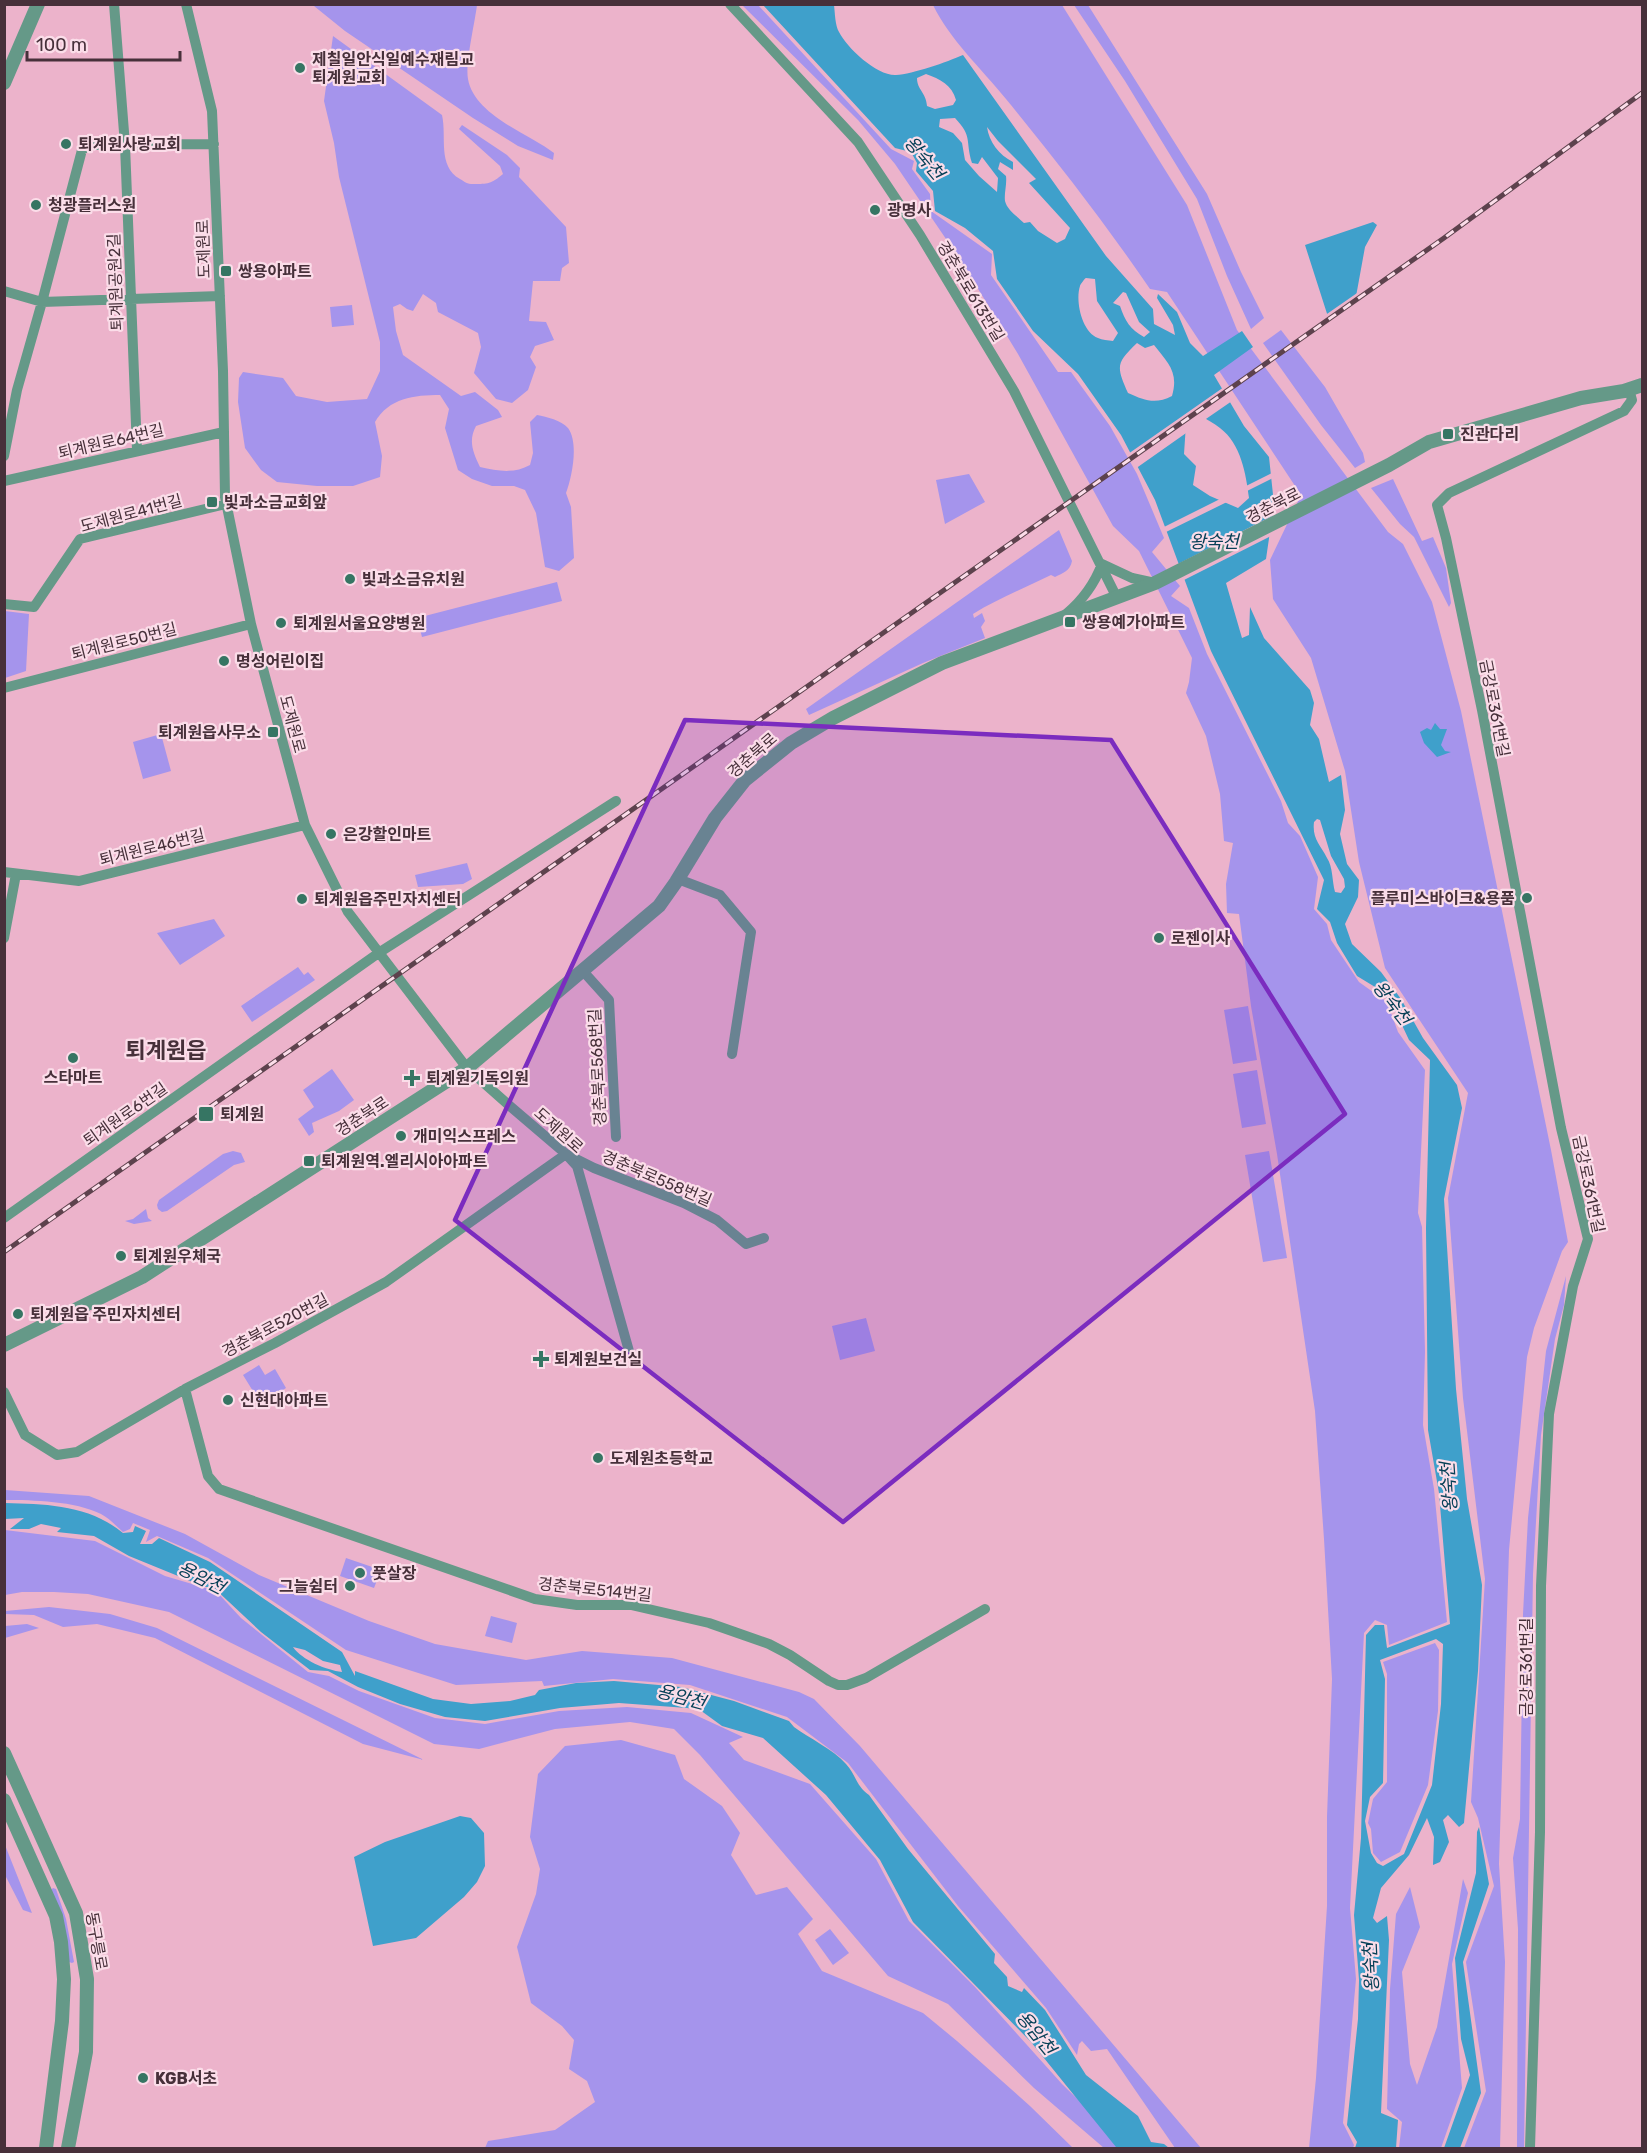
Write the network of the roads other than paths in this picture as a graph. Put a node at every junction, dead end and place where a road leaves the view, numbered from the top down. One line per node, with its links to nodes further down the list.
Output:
1 (38, 4): 5 (street)
2 (114, 4): 7 (street, 퇴계원공원2길)
3 (186, 4): 6 (street, 도제원로)
4 (730, 4): 18 (street, 경춘북로613번길)
5 (4, 83)
6 (214, 144): 7 (street); 9 (street, 도제원로)
7 (124, 145): 10 (street, 퇴계원공원2길); 11 (street)
8 (4, 291): 11 (street)
9 (220, 296): 10 (street); 13 (street, 도제원로)
10 (131, 299): 11 (street); 14 (street, 퇴계원공원2길)
11 (42, 302): 15 (street)
12 (1636, 387): 19 (street, 경춘북로); 47 (street, 금강로361번길)
13 (224, 432): 14 (street, 퇴계원로64번길); 17 (street, 도제원로)
14 (138, 450): 16 (street, 퇴계원로64번길)
15 (4, 456)
16 (4, 481)
17 (226, 504): 21 (street, 도제원로41번길); 23 (street, 도제원로)
18 (1102, 564): 19 (street); 20 (street, 경춘북로613번길); 22 (street)
19 (1155, 583): 20 (street, 경춘북로)
20 (1117, 597): 22 (street, 경춘북로)
21 (4, 604)
22 (1060, 619): 28 (street, 경춘북로)
23 (251, 624): 24 (street, 퇴계원로50번길); 26 (street, 도제원로)
24 (4, 688)
25 (616, 801): 30 (street, 퇴계원로6번길)
26 (305, 825): 27 (street, 퇴계원로46번길); 30 (street, 도제원로)
27 (10, 873): 29 (street)
28 (678, 879): 31 (street, 경춘북로); 32 (street)
29 (4, 938)
30 (380, 952): 33 (street, 도제원로); 36 (street, 퇴계원로6번길)
31 (582, 970): 33 (street, 경춘북로); 34 (street, 경춘북로568번길)
32 (732, 1054)
33 (467, 1068): 35 (street, 도제원로); 38 (street, 경춘북로)
34 (616, 1137)
35 (567, 1154): 37 (street, 경춘북로558번길); 39 (street, 도제원로); 40 (street, 경춘북로520번길)
36 (4, 1218)
37 (764, 1238)
38 (4, 1345)
39 (629, 1351)
40 (185, 1389): 41 (street, 경춘북로520번길); 42 (street, 경춘북로514번길)
41 (4, 1392)
42 (985, 1610)
43 (4, 1753): 46 (street, 동구릉로)
44 (4, 1800): 45 (street)
45 (46, 2148)
46 (68, 2148)
47 (1530, 2148)

